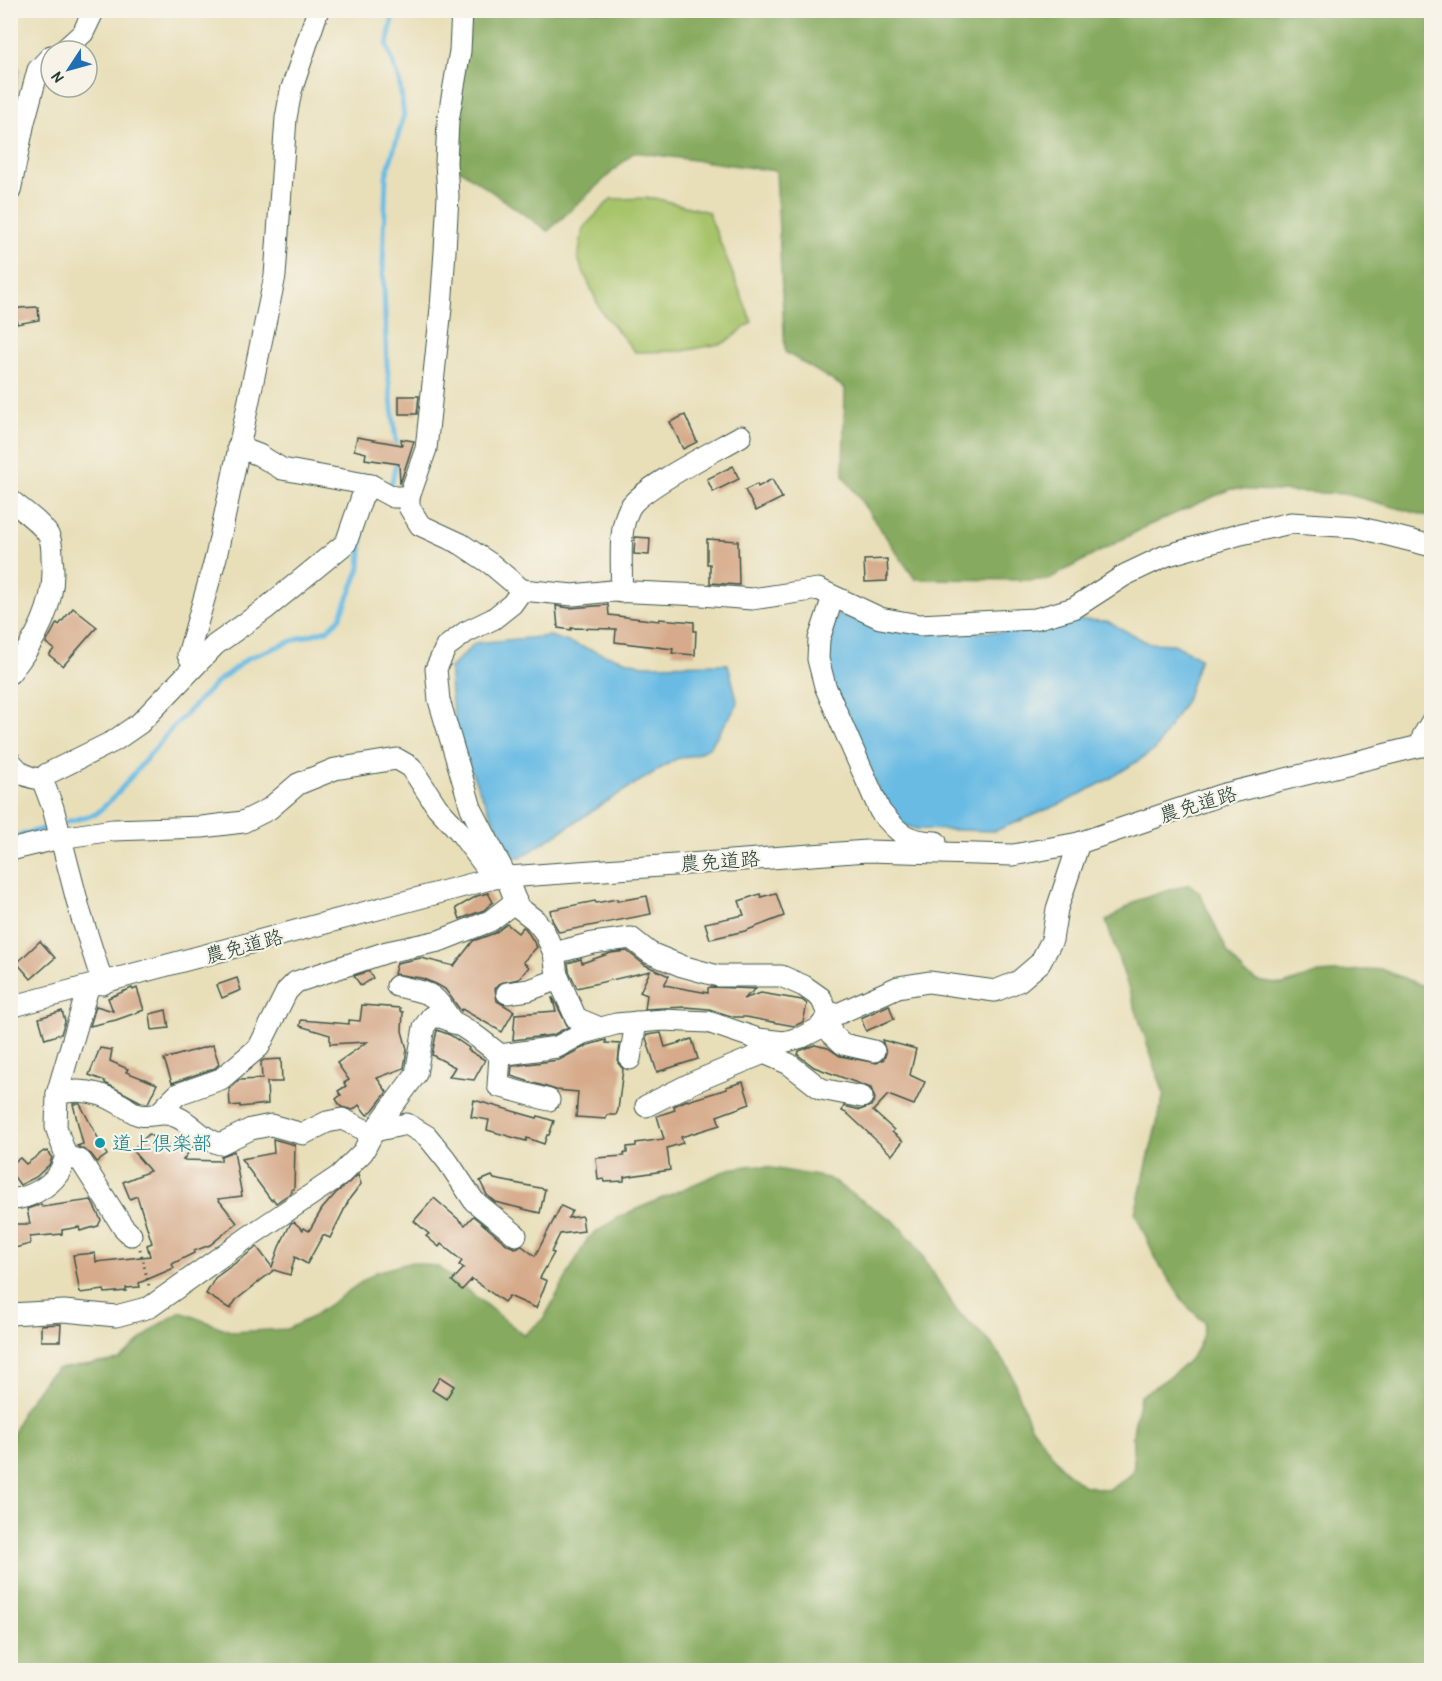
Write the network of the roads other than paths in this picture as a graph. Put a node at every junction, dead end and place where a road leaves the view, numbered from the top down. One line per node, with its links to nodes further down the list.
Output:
1 (94, 10): 4 (street)
2 (318, 10): 8 (street)
3 (462, 10): 10 (street)
4 (76, 39)
5 (39, 69): 6 (street)
6 (10, 191)
7 (741, 436): 14 (street)
8 (238, 447): 9 (street); 16 (street)
9 (371, 485): 10 (street); 16 (street)
10 (409, 497): 13 (street)
11 (10, 500): 17 (street)
12 (1431, 546): 15 (street)
13 (522, 590): 14 (street); 26 (street)
14 (621, 592): 15 (street)
15 (833, 597): 25 (street)
16 (195, 665): 21 (street)
17 (10, 674)
18 (1431, 721): 19 (street)
19 (1427, 744): 23 (street, 農免道路)
20 (10, 761): 21 (street)
21 (42, 779): 22 (street)
22 (58, 828): 24 (street); 26 (street); 30 (street)
23 (1079, 843): 25 (street, 農免道路); 34 (street)
24 (10, 850)
25 (1013, 855): 26 (street, 農免道路)
26 (500, 877): 27 (street); 30 (street, 農免道路)
27 (516, 901): 28 (street); 46 (street)
28 (554, 953): 29 (street); 34 (street)
29 (559, 979): 32 (street); 37 (street)
30 (95, 986): 33 (street, 農免道路); 42 (street)
31 (397, 986): 36 (street)
32 (507, 993)
33 (10, 1007)
34 (829, 1016): 38 (street); 39 (street)
35 (636, 1022): 37 (street); 38 (street); 41 (street)
36 (453, 1023): 40 (street); 47 (street)
37 (600, 1028): 40 (street)
38 (761, 1046): 43 (street); 45 (street)
39 (874, 1051)
40 (500, 1055): 44 (street)
41 (630, 1059)
42 (57, 1094): 46 (street); 48 (street)
43 (862, 1097)
44 (549, 1100)
45 (646, 1106)
46 (159, 1113): 47 (street)
47 (374, 1131): 51 (street); 52 (street)
48 (66, 1156): 49 (street); 50 (street)
49 (10, 1199)
50 (131, 1235)
51 (516, 1235)
52 (10, 1314)

